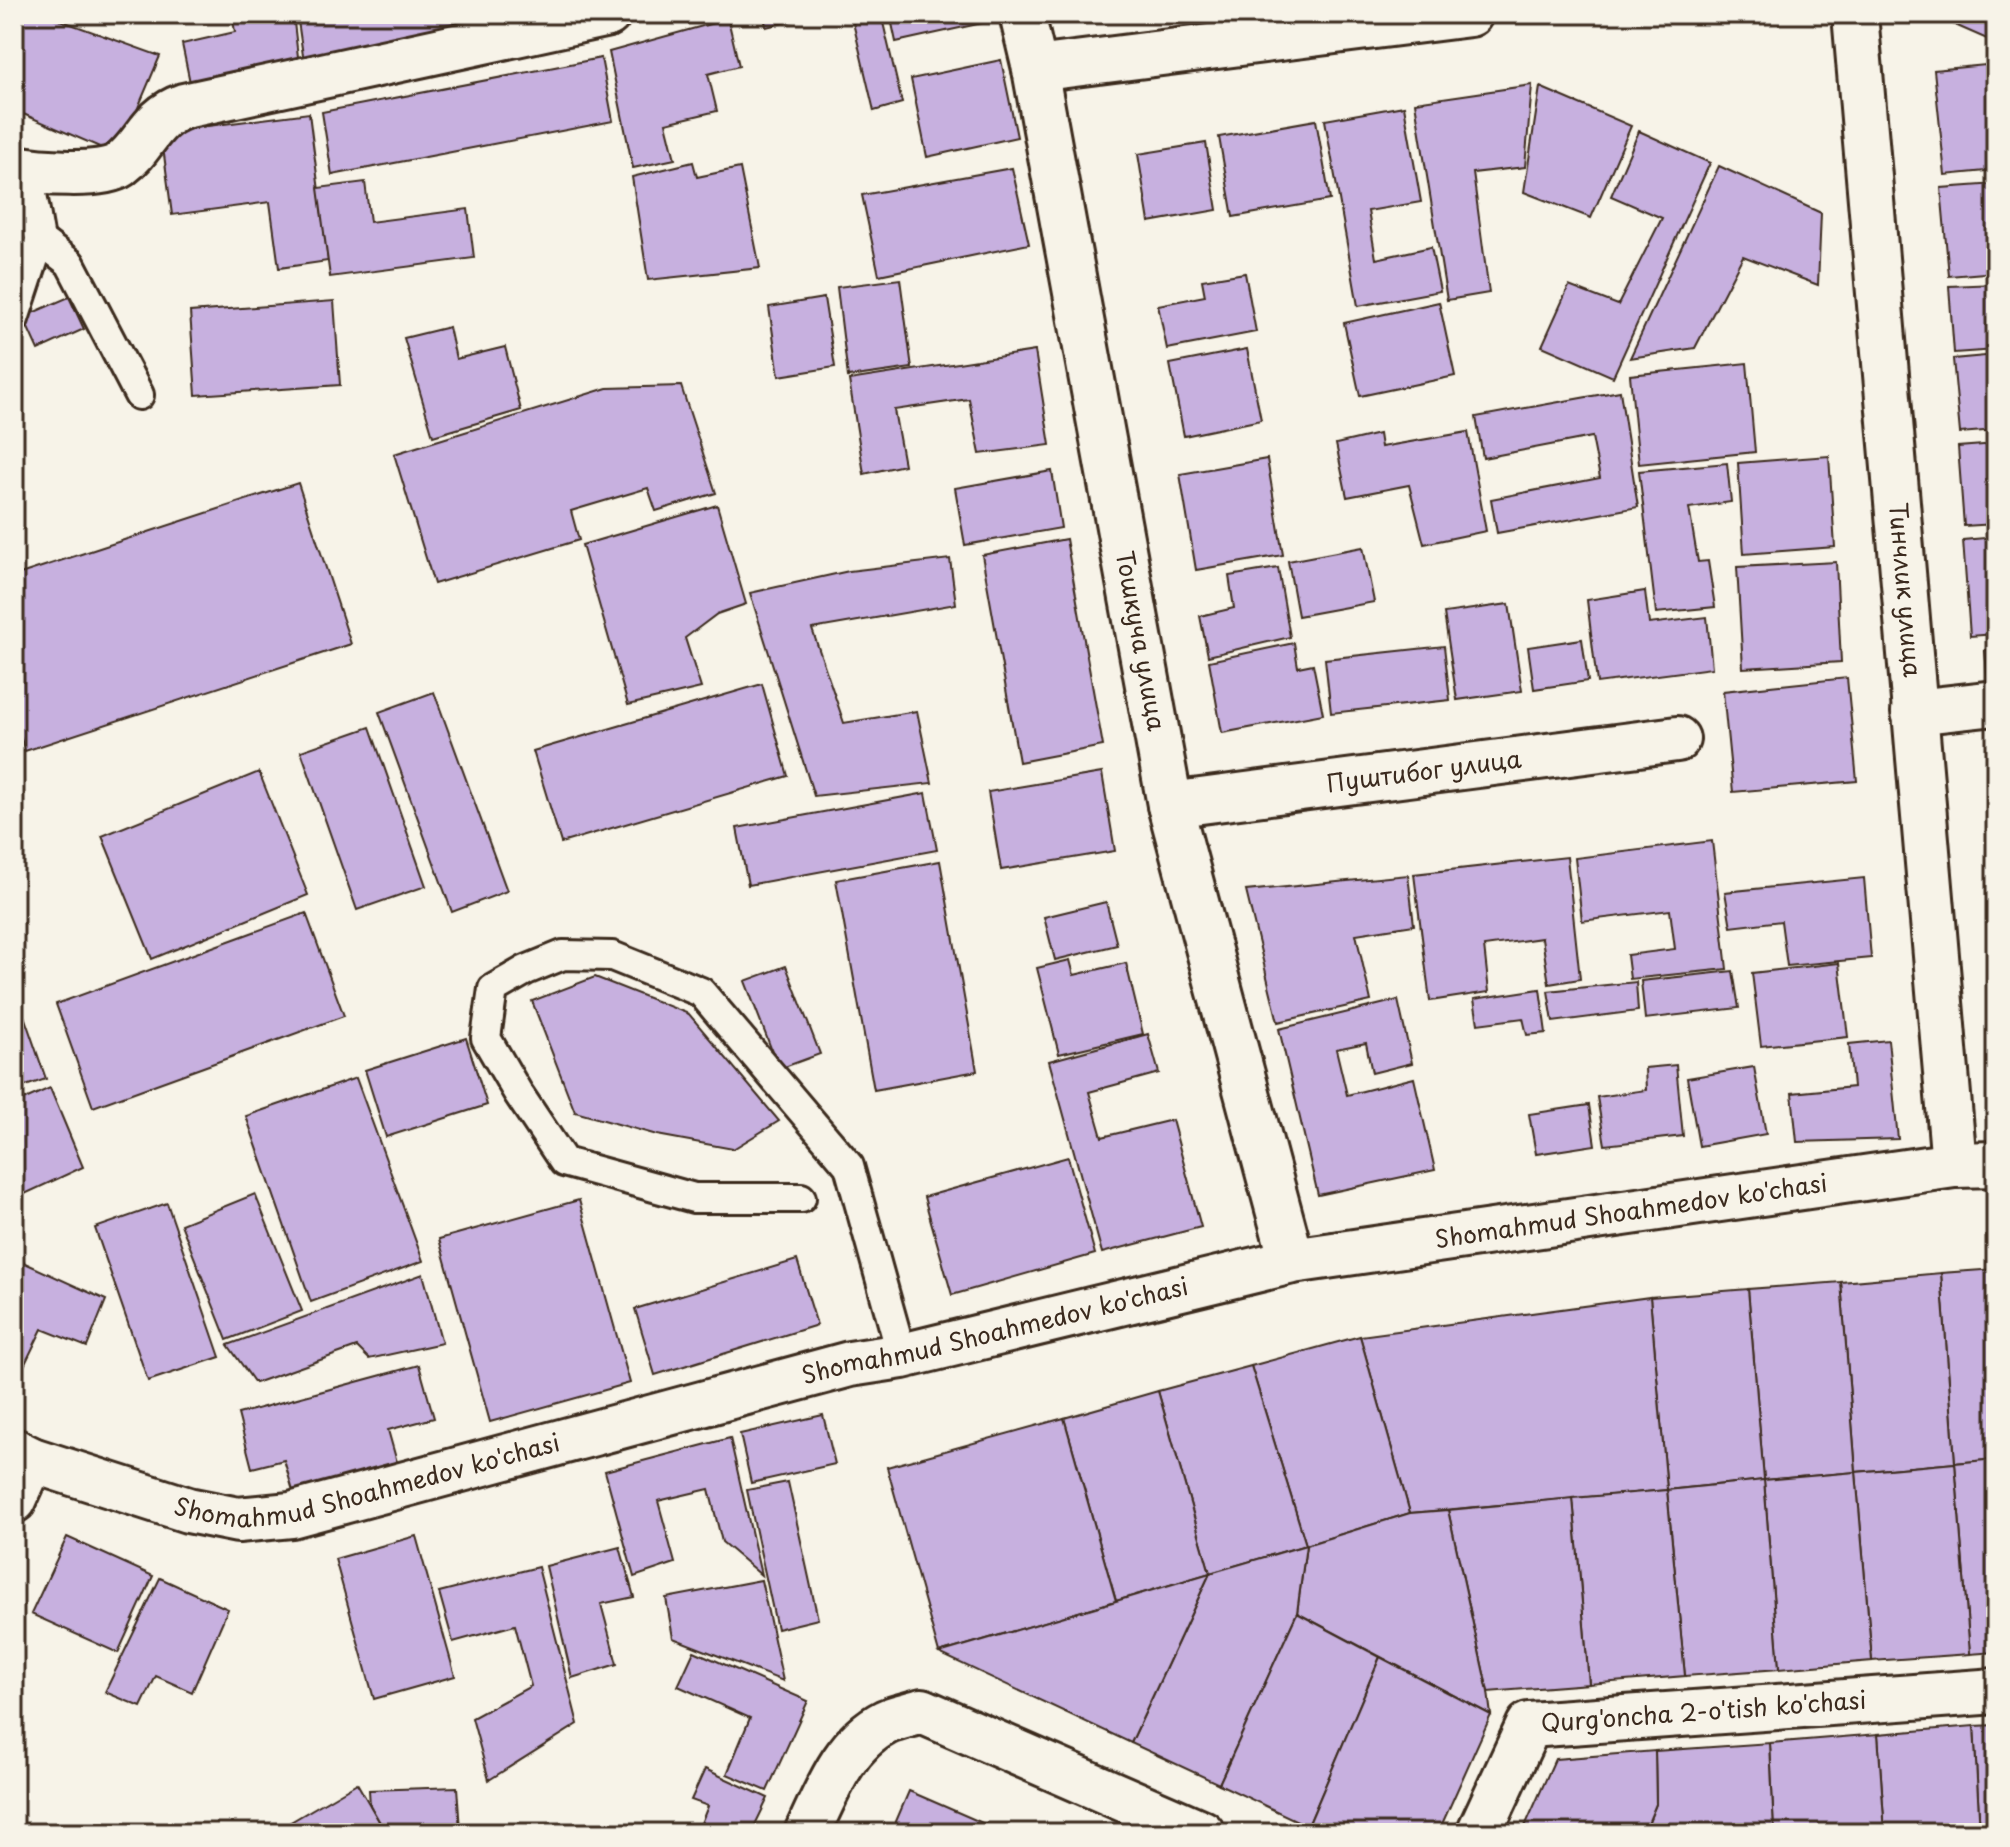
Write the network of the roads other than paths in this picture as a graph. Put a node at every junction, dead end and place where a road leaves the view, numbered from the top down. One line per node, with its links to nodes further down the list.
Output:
1 (608, 14): 7 (street)
2 (1022, 14): 6 (street, Тошкуча улица)
3 (1470, 14): 5 (street)
4 (1855, 14): 12 (street, Тинчлик улица)
5 (1402, 18): 6 (street)
6 (1035, 69): 14 (street, Тошкуча улица)
7 (21, 169): 8 (lane)
8 (40, 240): 9 (lane); 10 (lane)
9 (14, 319)
10 (139, 395)
11 (1996, 703): 12 (street)
12 (1914, 712): 15 (street, Тинчлик улица)
13 (1677, 739): 14 (street, Пуштибог улица)
14 (1170, 805): 17 (street, Тошкуча улица)
15 (1975, 1165): 17 (street, Shomahmud Shoahmedov ko'chasi)
16 (801, 1198): 18 (lane)
17 (1292, 1261): 18 (street, Shomahmud Shoahmedov ko'chasi)
18 (902, 1356): 19 (street, Shomahmud Shoahmedov ko'chasi)
19 (23, 1456): 20 (street)
20 (14, 1500)
21 (1996, 1691): 24 (street, Qurg'oncha 2-o'tish ko'chasi)
22 (812, 1822): 23 (street)
23 (1202, 1833)
24 (1479, 1833)

